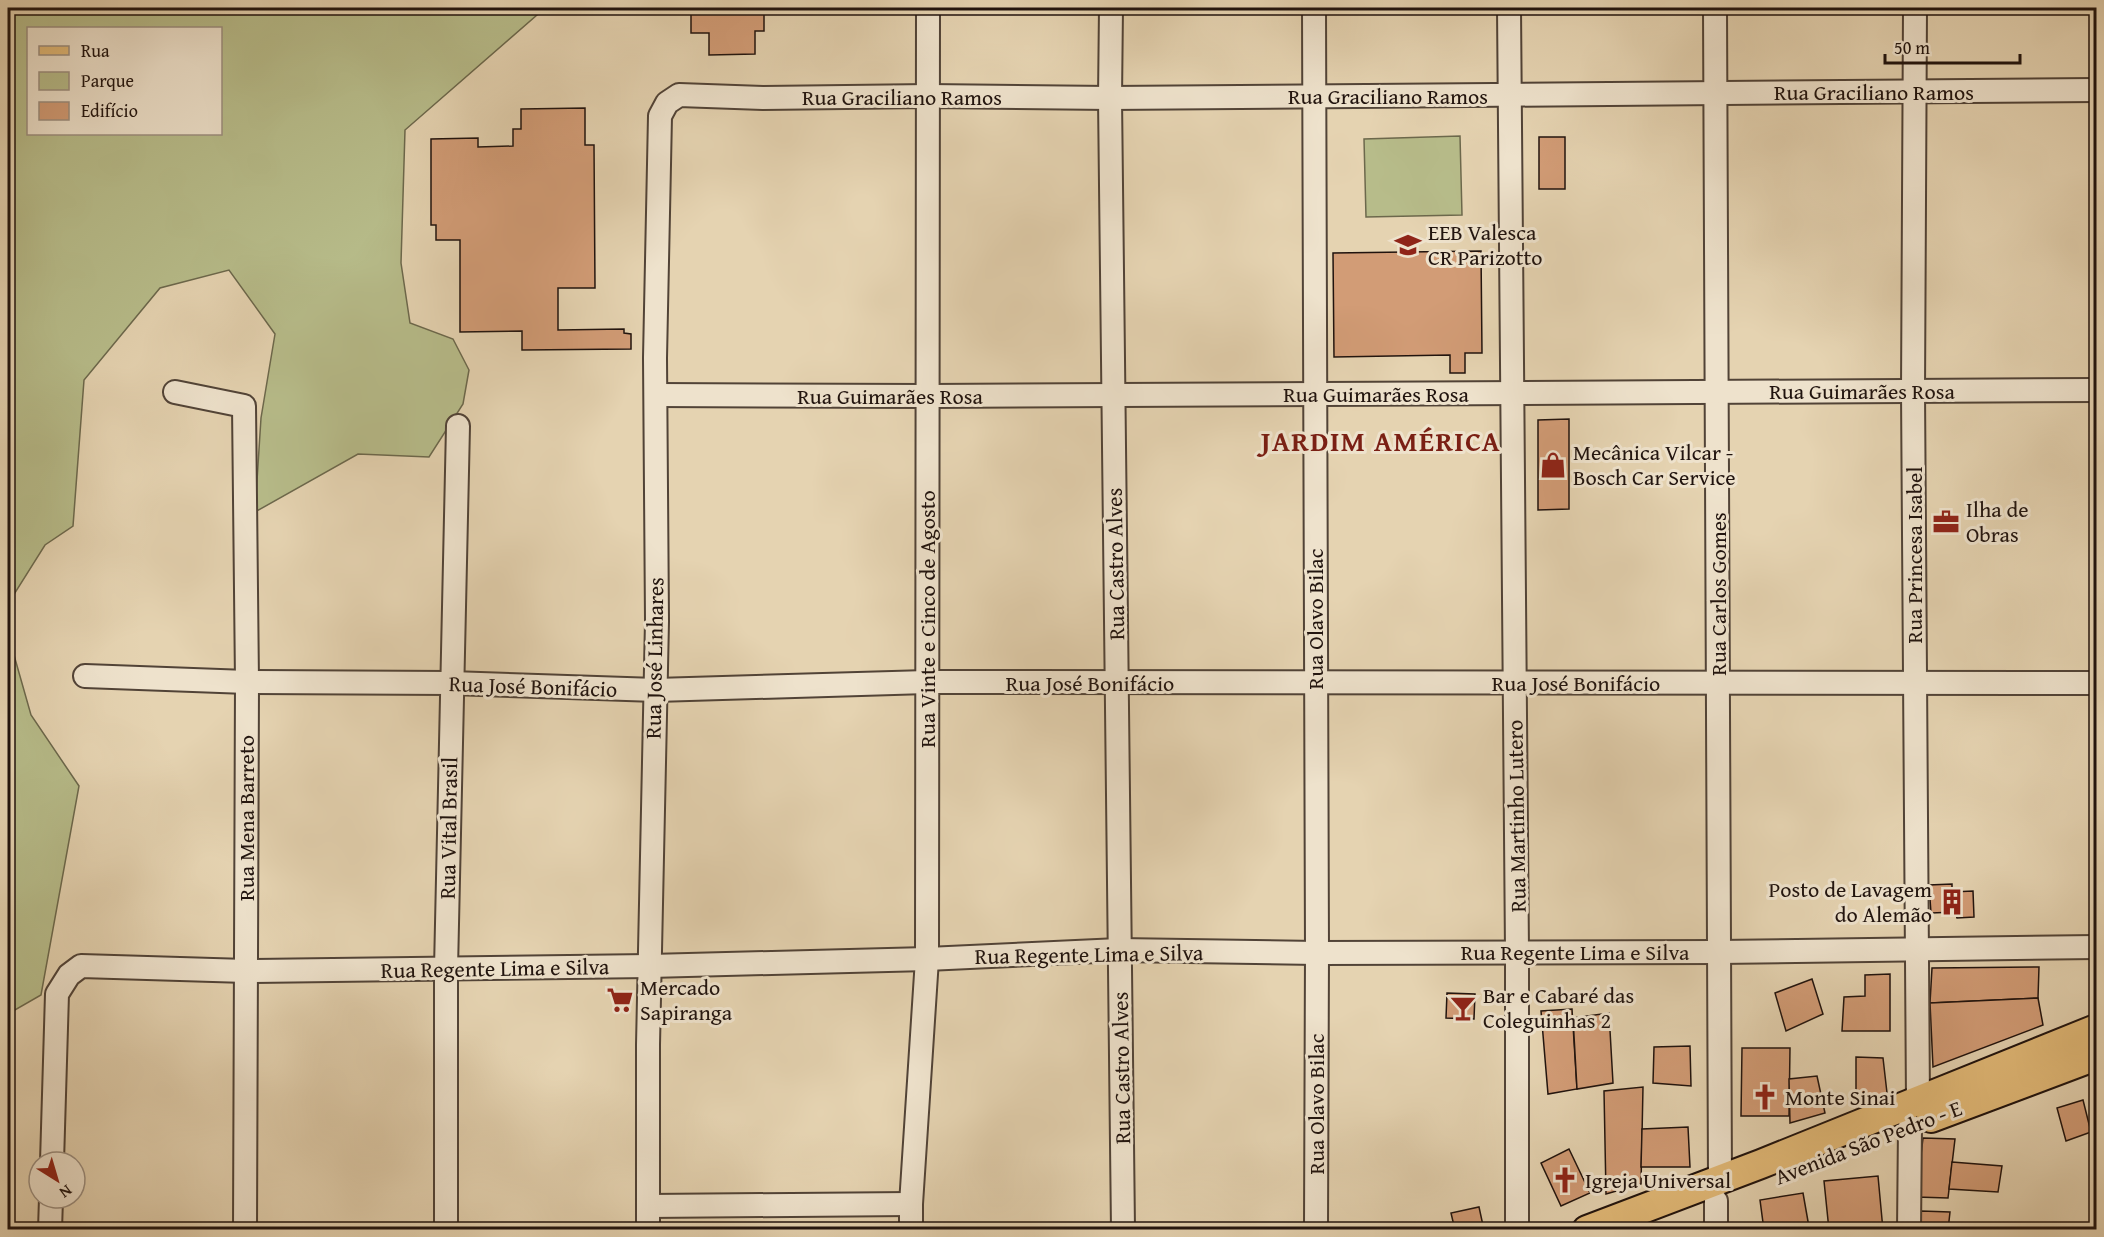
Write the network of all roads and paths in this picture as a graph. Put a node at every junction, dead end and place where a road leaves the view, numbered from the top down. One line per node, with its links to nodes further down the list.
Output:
1 (928, 8): 12 (street, Rua Vinte e Cinco de Agosto)
2 (1111, 8): 14 (street, Rua Castro Alves)
3 (1314, 8): 13 (street, Rua Olavo Bilac)
4 (1509, 8): 11 (street, Rua Martinho Lutero)
5 (1715, 8): 9 (street, Rua Carlos Gomes)
6 (1915, 8): 8 (street, Rua Princesa Isabel)
7 (2097, 90): 8 (street, Rua Graciliano Ramos)
8 (1915, 92): 9 (street, Rua Graciliano Ramos); 16 (street, Rua Princesa Isabel)
9 (1715, 93): 11 (street, Rua Graciliano Ramos); 18 (street, Rua Carlos Gomes)
10 (679, 95): 12 (street, Rua Graciliano Ramos); 21 (street, Rua José Linhares)
11 (1510, 95): 13 (street, Rua Graciliano Ramos); 19 (street, Rua Martinho Lutero)
12 (929, 96): 14 (street, Rua Graciliano Ramos); 23 (street, Rua Vinte e Cinco de Agosto)
13 (1314, 96): 14 (street, Rua Graciliano Ramos); 20 (street, Rua Olavo Bilac)
14 (1110, 98): 22 (street, Rua Castro Alves)
15 (2097, 390): 16 (street, Rua Guimarães Rosa)
16 (1913, 391): 18 (street, Rua Guimarães Rosa); 33 (street, Rua Princesa Isabel)
17 (175, 392): 26 (street, Rua Mena Barreto)
18 (1717, 392): 19 (street, Rua Guimarães Rosa); 32 (street, Rua Carlos Gomes)
19 (1512, 393): 20 (street, Rua Guimarães Rosa); 31 (street, Rua Martinho Lutero)
20 (1314, 394): 22 (street, Rua Guimarães Rosa); 30 (street, Rua Olavo Bilac)
21 (656, 395): 23 (street, Rua Guimarães Rosa); 35 (street, Rua José Linhares)
22 (1113, 395): 23 (street, Rua Guimarães Rosa); 29 (street, Rua Castro Alves)
23 (928, 396): 27 (street, Rua Vinte e Cinco de Agosto)
24 (458, 426): 28 (street, Rua Vital Brasil)
25 (84, 676): 26 (street, Rua José Bonifácio)
26 (247, 682): 28 (street, Rua José Bonifácio); 45 (street, Rua Mena Barreto)
27 (927, 682): 29 (street, Rua José Bonifácio); 35 (street, Rua José Bonifácio); 42 (street, Rua Vinte e Cinco de Agosto)
28 (451, 683): 35 (street, Rua José Bonifácio); 44 (street, Rua Vital Brasil)
29 (1117, 683): 30 (street, Rua José Bonifácio); 38 (street, Rua Castro Alves)
30 (1315, 683): 31 (street, Rua José Bonifácio); 39 (street, Rua Olavo Bilac)
31 (1514, 683): 32 (street, Rua José Bonifácio); 40 (street, Rua Martinho Lutero)
32 (1718, 683): 33 (street, Rua José Bonifácio); 41 (street, Rua Carlos Gomes)
33 (1914, 683): 34 (street, Rua José Bonifácio); 37 (street, Rua Princesa Isabel)
34 (2097, 683)
35 (656, 690): 43 (street, Rua José Linhares)
36 (2097, 947): 37 (street, Rua Regente Lima e Silva)
37 (1918, 949): 41 (street, Rua Regente Lima e Silva); 48 (street, Rua Princesa Isabel)
38 (1119, 950): 39 (street, Rua Regente Lima e Silva); 42 (street, Rua Regente Lima e Silva); 59 (street, Rua Castro Alves)
39 (1317, 952): 40 (street, Rua Regente Lima e Silva); 60 (street, Rua Olavo Bilac)
40 (1517, 952): 41 (street, Rua Regente Lima e Silva); 61 (street, Rua Martinho Lutero)
41 (1719, 952): 50 (street, Rua Carlos Gomes)
42 (927, 959): 43 (street, Rua Regente Lima e Silva); 51 (street, Rua Vinte e Cinco de Agosto)
43 (650, 966): 44 (street, Rua Regente Lima e Silva); 52 (street, Rua José Linhares)
44 (446, 969): 45 (street, Rua Regente Lima e Silva); 56 (street, Rua Vital Brasil)
45 (246, 971): 49 (street, Rua Regente Lima e Silva); 55 (street, Rua Mena Barreto)
46 (2097, 1029): 48 (main road, Avenida São Pedro - E)
47 (2097, 1056): 48 (main road, Avenida São Pedro - E)
48 (1914, 1114): 50 (main road, Avenida São Pedro - E); 65 (street, Rua Princesa Isabel)
49 (52, 1150)
50 (1718, 1191): 62 (main road, Avenida São Pedro - E); 63 (main road, Avenida São Pedro - E); 64 (street, Rua Carlos Gomes)
51 (911, 1204): 52 (street); 58 (street, Rua Vinte e Cinco de Agosto)
52 (648, 1206): 57 (street, Rua José Linhares)
53 (51, 1210): 54 (street)
54 (50, 1230)
55 (245, 1230)
56 (446, 1230)
57 (648, 1230)
58 (911, 1230)
59 (1123, 1230)
60 (1316, 1230)
61 (1517, 1230)
62 (1587, 1230)
63 (1641, 1230)
64 (1716, 1230)
65 (1909, 1230)

